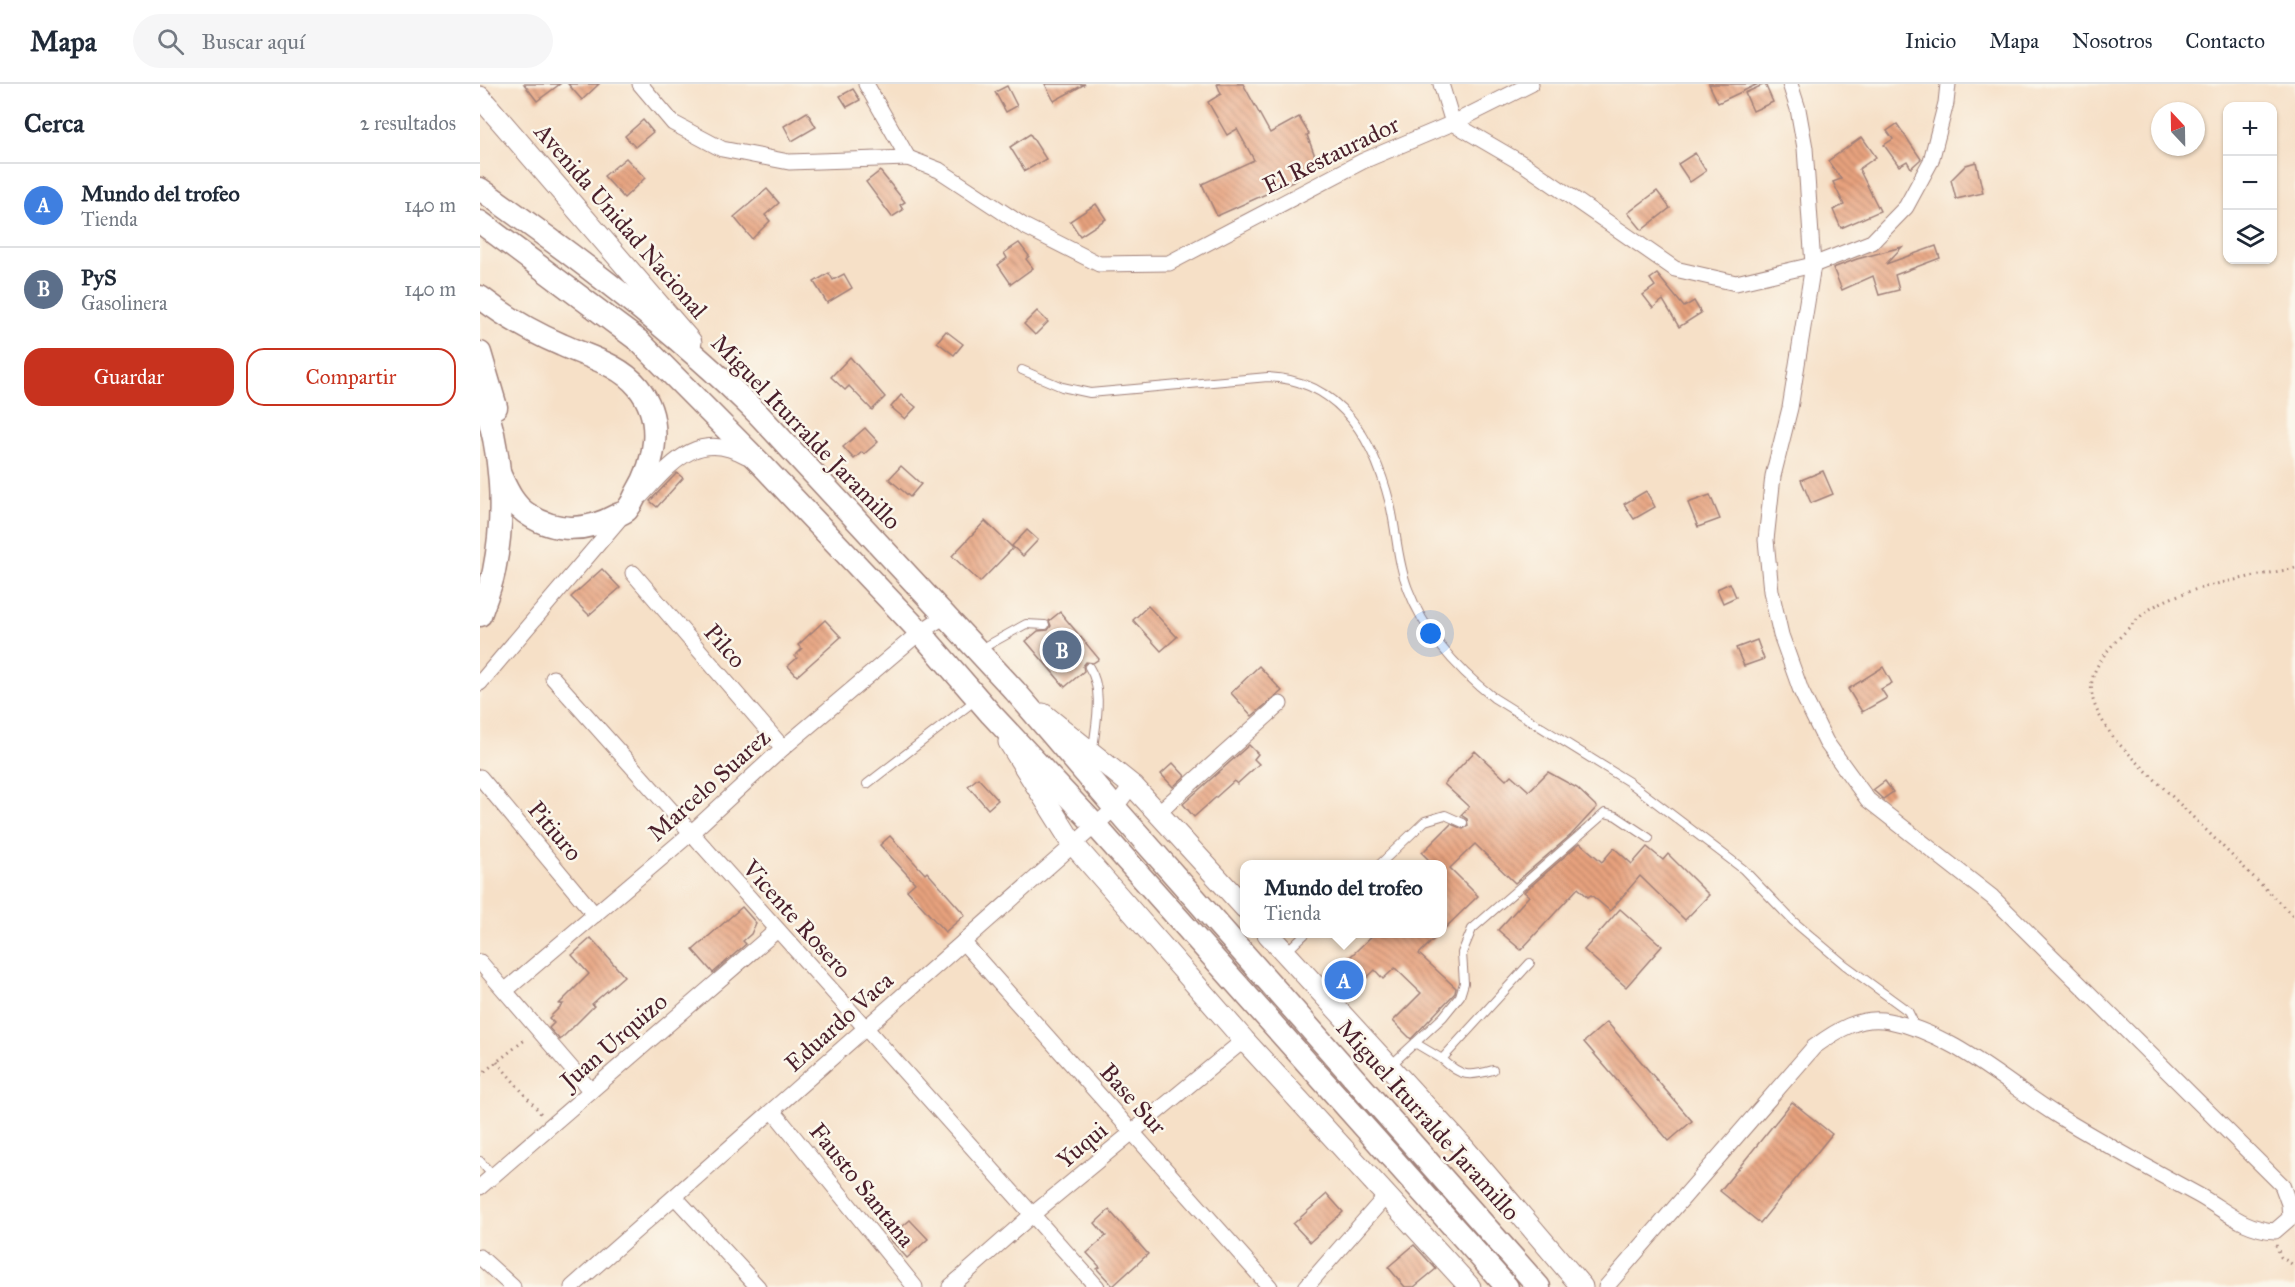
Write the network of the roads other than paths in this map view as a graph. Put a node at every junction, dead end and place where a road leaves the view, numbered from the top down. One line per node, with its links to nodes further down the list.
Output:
1 (640, 84): 9 (street, El Restaurador)
2 (866, 84): 9 (street)
3 (1441, 84): 8 (street)
4 (1531, 84): 8 (street, El Restaurador)
5 (1790, 84): 12 (street)
6 (1948, 84): 12 (street)
7 (480, 97): 16 (main road, Avenida Unidad Nacional)
8 (1453, 123): 9 (street, El Restaurador); 12 (street)
9 (908, 158)
10 (480, 189): 16 (main road, Miguel Iturralde Jaramillo)
11 (480, 222): 19 (main road)
12 (1813, 265): 57 (street)
13 (480, 297): 21 (main road)
14 (480, 353): 18 (main road)
15 (1022, 370): 57 (lane)
16 (722, 379): 24 (main road, Miguel Iturralde Jaramillo)
17 (480, 390): 18 (main road)
18 (497, 452): 20 (main road)
19 (762, 465): 21 (street); 26 (main road)
20 (500, 475): 21 (main road); 23 (main road)
21 (627, 510): 30 (street)
22 (633, 573): 34 (street, Pilco)
23 (480, 615)
24 (945, 616): 26 (street, Marcelo Suarez); 27 (main road, Miguel Iturralde Jaramillo)
25 (1045, 625): 27 (lane)
26 (920, 632): 33 (main road); 34 (street, Marcelo Suarez)
27 (977, 651): 31 (main road, Miguel Iturralde Jaramillo)
28 (1089, 667): 35 (lane)
29 (554, 678): 43 (street, Vicente Rosero)
30 (480, 683)
31 (1015, 691): 35 (main road, Miguel Iturralde Jaramillo); 39 (main road, Miguel Iturralde Jaramillo)
32 (1280, 704): 40 (street)
33 (985, 706): 37 (lane); 42 (main road); 45 (main road)
34 (783, 748): 43 (street, Marcelo Suarez)
35 (1093, 754): 38 (main road, Miguel Iturralde Jaramillo)
36 (480, 777): 48 (street, Pitiuro)
37 (867, 784)
38 (1132, 785): 39 (street, Eduardo Vaca); 40 (main road, Miguel Iturralde Jaramillo)
39 (1114, 808): 42 (street, Eduardo Vaca); 84 (main road, Miguel Iturralde Jaramillo)
40 (1158, 813): 47 (main road, Miguel Iturralde Jaramillo)
41 (1463, 823): 46 (lane)
42 (1095, 825): 45 (street, Eduardo Vaca); 83 (main road)
43 (691, 833): 48 (street, Marcelo Suarez); 49 (street, Vicente Rosero)
44 (1649, 838): 60 (lane)
45 (1074, 844): 52 (street, Eduardo Vaca); 59 (main road)
46 (1384, 860)
47 (1240, 903)
48 (595, 915): 56 (street, Marcelo Suarez)
49 (777, 930): 58 (street, Vicente Rosero); 64 (street, Juan Urquizo)
50 (1273, 938): 53 (main road, Miguel Iturralde Jaramillo)
51 (1300, 938): 53 (lane)
52 (963, 942): 58 (street, Eduardo Vaca); 66 (street, Base Sur)
53 (1286, 952): 62 (main road, Miguel Iturralde Jaramillo)
54 (1530, 963): 61 (lane)
55 (482, 969): 56 (street)
56 (506, 990): 64 (street)
57 (1910, 1028): 86 (street)
58 (865, 1029): 65 (street, Eduardo Vaca); 72 (street, Vicente Rosero)
59 (1244, 1040): 66 (street, Yuqui); 71 (main road)
60 (1415, 1043): 61 (lane); 62 (lane)
61 (1442, 1059): 63 (lane)
62 (1390, 1066): 85 (main road, Miguel Iturralde Jaramillo)
63 (1493, 1070)
64 (591, 1091): 68 (street, Juan Urquizo)
65 (773, 1111): 70 (street, Eduardo Vaca); 77 (street, Fausto Santana)
66 (1132, 1132): 72 (street, Yuqui); 80 (street, Base Sur)
67 (480, 1161): 68 (lane)
68 (493, 1176): 69 (street, Juan Urquizo)
69 (480, 1187)
70 (675, 1197): 75 (street, Eduardo Vaca); 76 (street)
71 (1385, 1197): 81 (street); 82 (main road)
72 (1033, 1214): 78 (street, Yuqui); 79 (street, Vicente Rosero)
73 (480, 1257): 74 (street)
74 (513, 1287)
75 (572, 1287)
76 (758, 1287)
77 (915, 1287)
78 (951, 1287)
79 (1097, 1287)
80 (1270, 1287)
81 (1306, 1287)
82 (1470, 1287)
83 (1507, 1287)
84 (1539, 1287)
85 (1582, 1287)
86 (1605, 1287)

